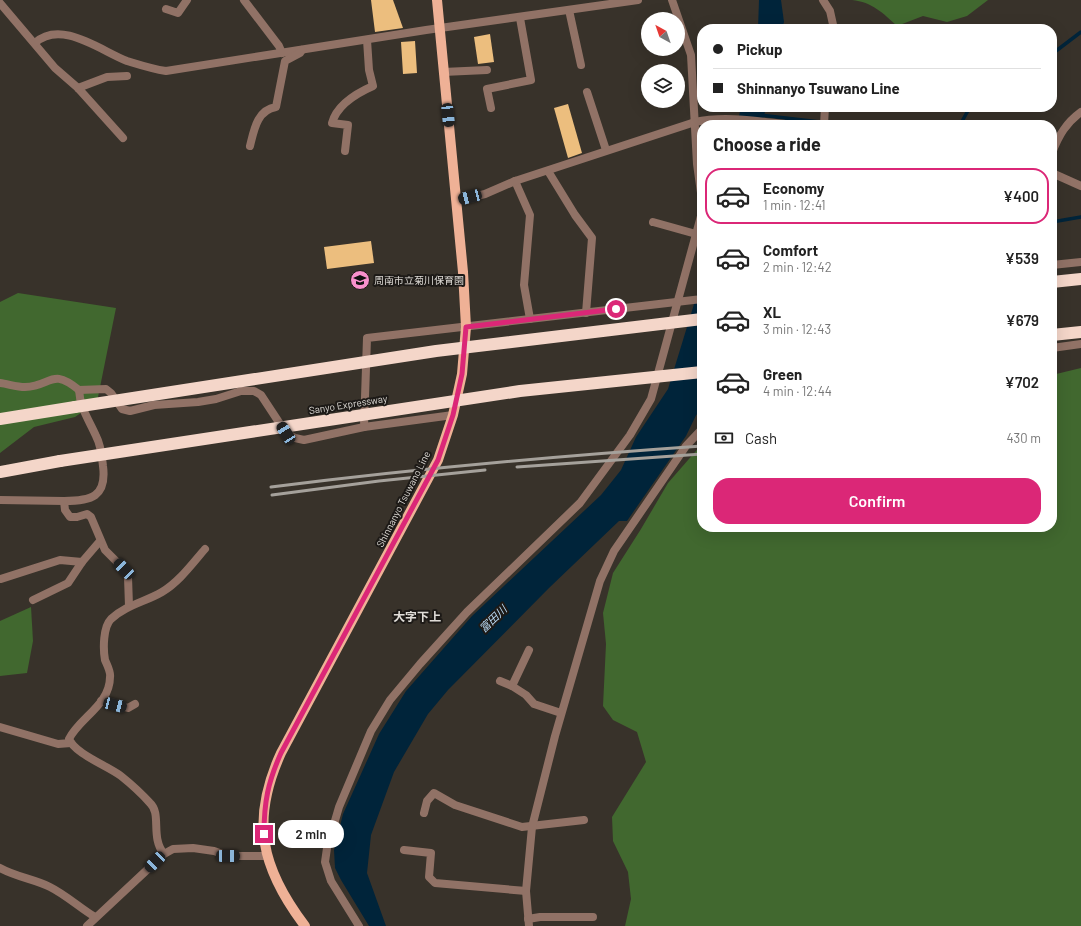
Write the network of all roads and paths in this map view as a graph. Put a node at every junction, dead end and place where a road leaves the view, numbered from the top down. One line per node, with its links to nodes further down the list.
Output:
1 (187, 0): 8 (street)
2 (244, 0): 16 (street)
3 (437, 0): 12 (main road, Shinnanyo Tsuwano Line)
4 (638, 0): 9 (street)
5 (672, 0): 28 (street)
6 (823, 0): 11 (street)
7 (0, 4): 14 (street)
8 (166, 9)
9 (569, 10): 10 (street); 17 (street)
10 (520, 18): 12 (street); 23 (street)
11 (833, 24)
12 (439, 29): 13 (street); 19 (main road, Shinnanyo Tsuwano Line)
13 (367, 40): 15 (street); 33 (street)
14 (35, 43): 16 (street); 21 (street)
15 (303, 49): 16 (street); 31 (street)
16 (282, 53)
17 (580, 65)
18 (487, 70): 19 (street)
19 (443, 72): 39 (main road, Shinnanyo Tsuwano Line)
20 (127, 76): 21 (street)
21 (78, 88): 29 (street)
22 (587, 92): 32 (street)
23 (491, 108)
24 (1081, 112): 30 (street)
25 (702, 120): 26 (street)
26 (730, 120)
27 (697, 121): 28 (street)
28 (694, 122): 32 (street); 34 (street)
29 (123, 138)
30 (1057, 140)
31 (250, 146)
32 (606, 150): 35 (street)
33 (345, 151)
34 (697, 164)
35 (548, 171): 37 (street); 49 (street)
36 (1057, 175): 38 (street)
37 (515, 181): 39 (street); 50 (street)
38 (1081, 186)
39 (456, 201): 52 (main road, Shinnanyo Tsuwano Line)
40 (653, 222): 42 (street)
41 (697, 230): 42 (street)
42 (696, 234): 48 (street)
43 (1081, 262): 44 (street)
44 (1057, 264)
45 (1081, 279): 46 (highway)
46 (1057, 281)
47 (697, 299): 48 (street)
48 (680, 301): 49 (street); 94 (street)
49 (586, 313): 50 (street)
50 (530, 319): 52 (street)
51 (697, 320): 61 (highway, bridge)
52 (466, 327): 60 (main road, Shinnanyo Tsuwano Line); 62 (street)
53 (1081, 332): 54 (highway)
54 (1057, 334)
55 (1081, 344): 56 (street)
56 (1057, 347)
57 (697, 373): 64 (highway, Sanyo Expressway, bridge)
58 (0, 383): 59 (street)
59 (79, 390): 62 (street); 66 (street)
60 (453, 415): 62 (street); 86 (main road, Shinnanyo Tsuwano Line)
61 (0, 418)
62 (364, 426)
63 (697, 434): 78 (street)
64 (0, 472)
65 (0, 500): 66 (street)
66 (64, 501): 67 (street)
67 (100, 542): 69 (street); 72 (street)
68 (205, 549): 72 (street)
69 (82, 562): 70 (street); 71 (street)
70 (1, 579)
71 (33, 600)
72 (129, 606): 76 (street)
73 (529, 650): 75 (street)
74 (500, 681): 75 (street)
75 (512, 686): 78 (street)
76 (101, 701): 77 (street); 80 (street)
77 (135, 704)
78 (561, 713): 83 (street)
79 (0, 727): 80 (street)
80 (71, 743): 85 (street)
81 (424, 813): 83 (street)
82 (584, 820): 83 (street)
83 (532, 827): 88 (street)
84 (404, 850): 88 (street)
85 (164, 854): 86 (street); 89 (street)
86 (267, 856): 93 (main road, Shinnanyo Tsuwano Line)
87 (0, 868): 89 (street)
88 (526, 892): 91 (street)
89 (95, 917): 92 (street)
90 (593, 917): 91 (street)
91 (528, 923)
92 (87, 926)
93 (305, 926)
94 (359, 926)

